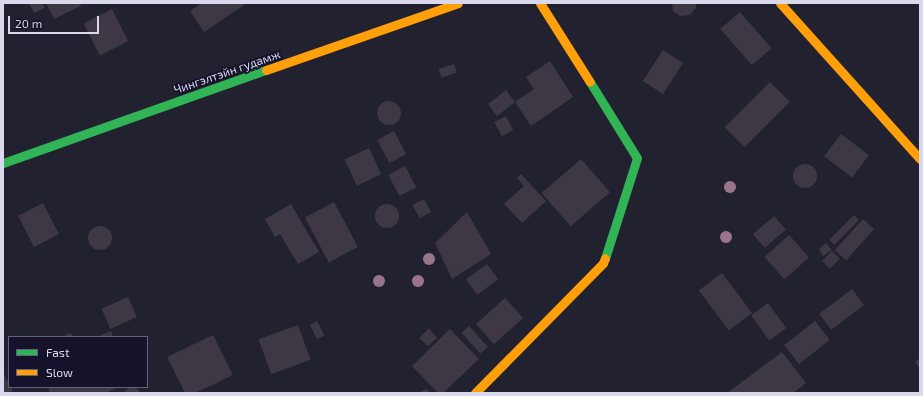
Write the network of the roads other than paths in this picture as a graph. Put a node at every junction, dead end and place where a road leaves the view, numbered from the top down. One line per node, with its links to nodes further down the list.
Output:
1 (458, 3): 5 (street, Чингэлтэйн гудамж)
2 (540, 3): 6 (street)
3 (780, 3): 4 (street)
4 (920, 159)
5 (3, 163)
6 (475, 393)

